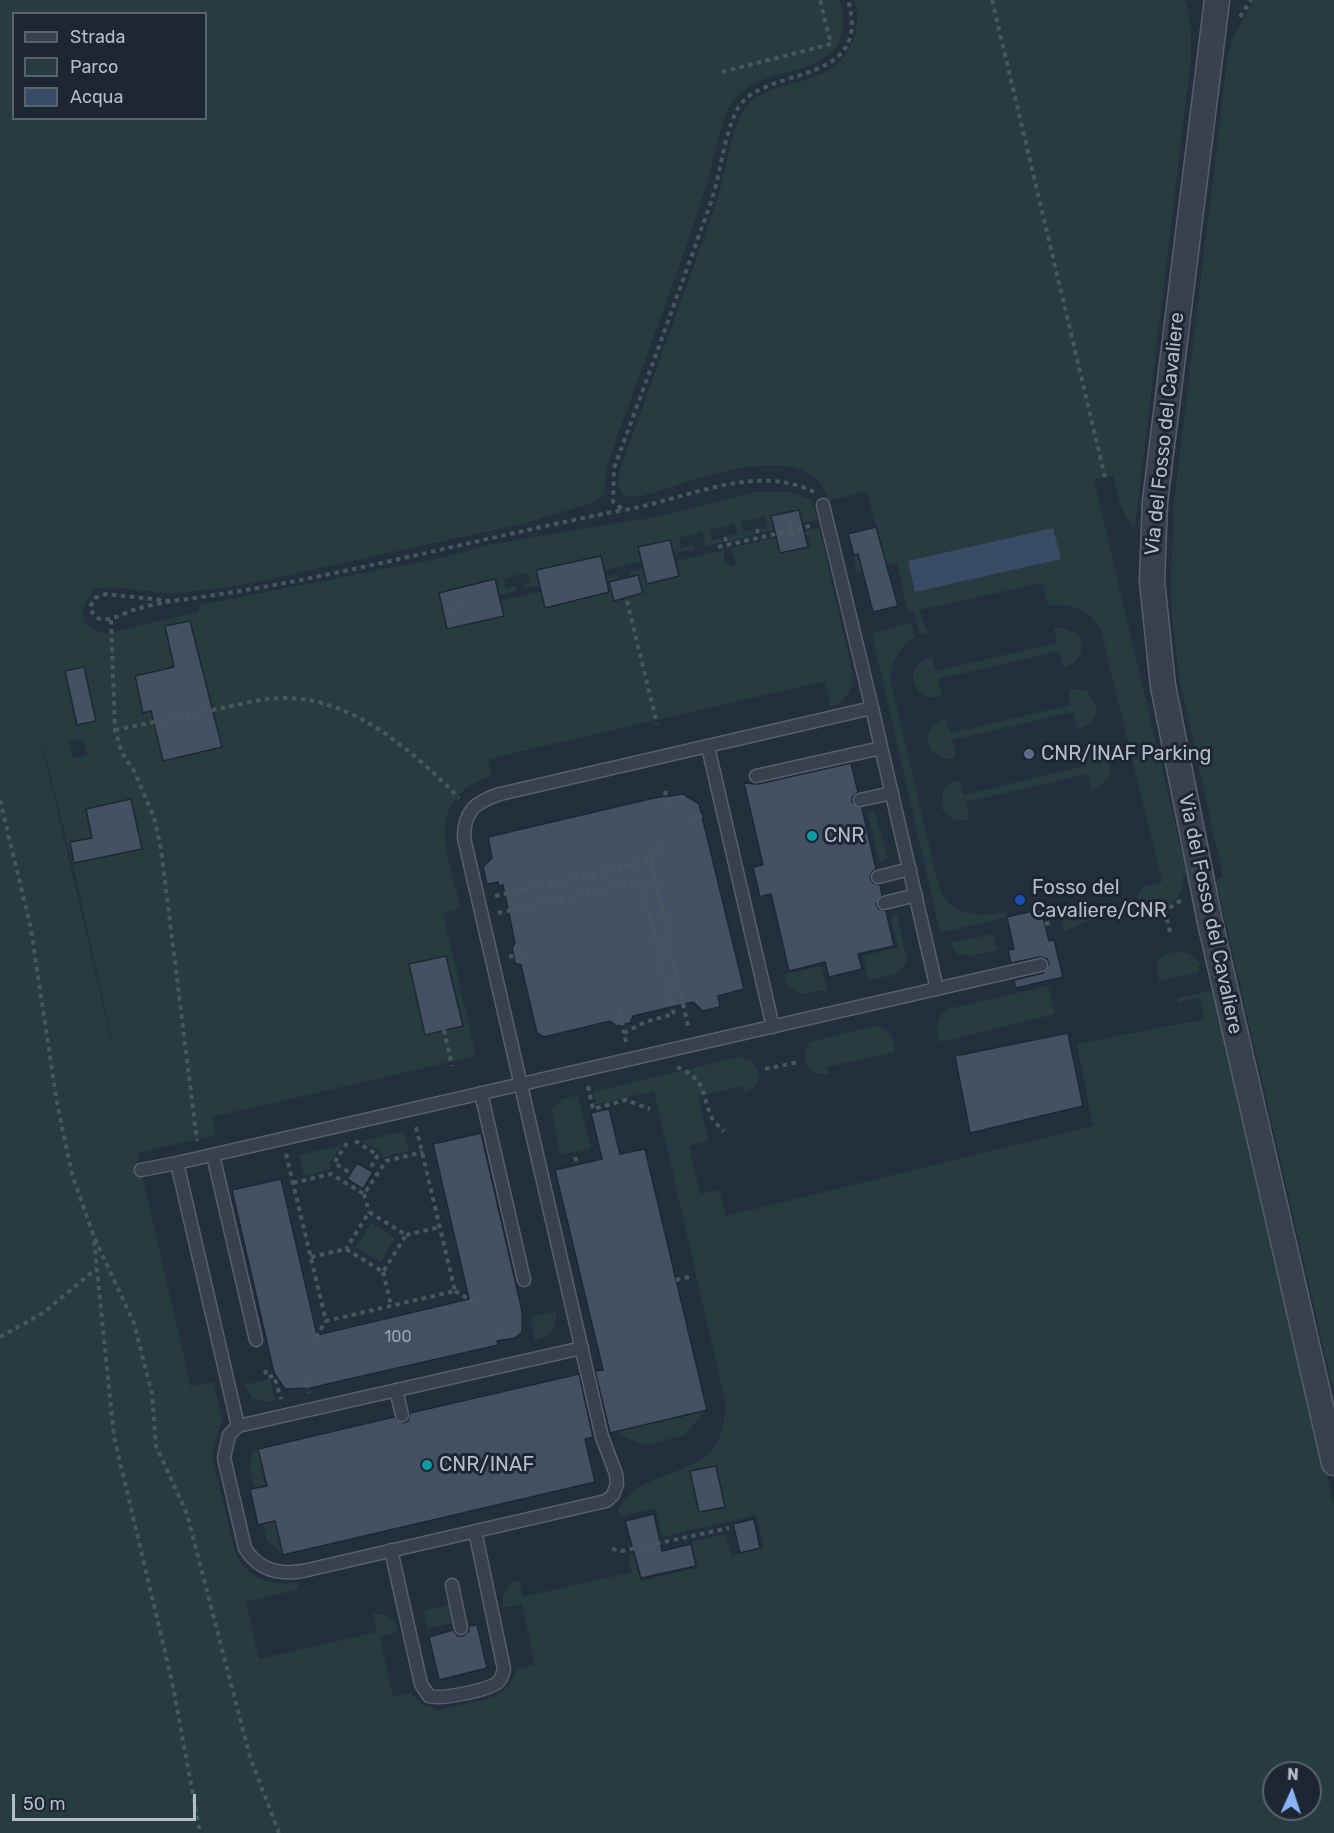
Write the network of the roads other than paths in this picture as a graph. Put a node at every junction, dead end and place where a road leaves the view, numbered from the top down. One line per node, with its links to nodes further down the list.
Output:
1 (1217, 0): 27 (street, Via del Fosso del Cavaliere)
2 (824, 504): 3 (lane)
3 (872, 708): 4 (lane); 5 (lane)
4 (708, 747): 15 (lane); 16 (lane)
5 (881, 748): 6 (lane); 7 (lane)
6 (756, 776)
7 (892, 793): 8 (lane); 9 (lane)
8 (860, 800)
9 (909, 868): 10 (lane); 11 (lane)
10 (878, 877)
11 (916, 895): 12 (lane); 14 (lane)
12 (884, 903)
13 (1041, 965): 14 (lane)
14 (937, 989): 15 (lane)
15 (773, 1027): 16 (lane)
16 (521, 1084): 17 (lane); 23 (lane)
17 (481, 1093): 18 (lane); 21 (lane)
18 (213, 1155): 19 (lane); 22 (lane)
19 (177, 1163): 20 (lane); 26 (lane)
20 (141, 1170)
21 (524, 1280)
22 (256, 1340)
23 (582, 1348): 24 (lane); 28 (lane)
24 (396, 1390): 25 (lane); 26 (lane)
25 (402, 1415)
26 (238, 1426): 29 (lane)
27 (1334, 1463)
28 (475, 1531): 29 (lane); 29 (lane)
29 (391, 1550)
30 (452, 1585): 31 (lane)
31 (461, 1628)

